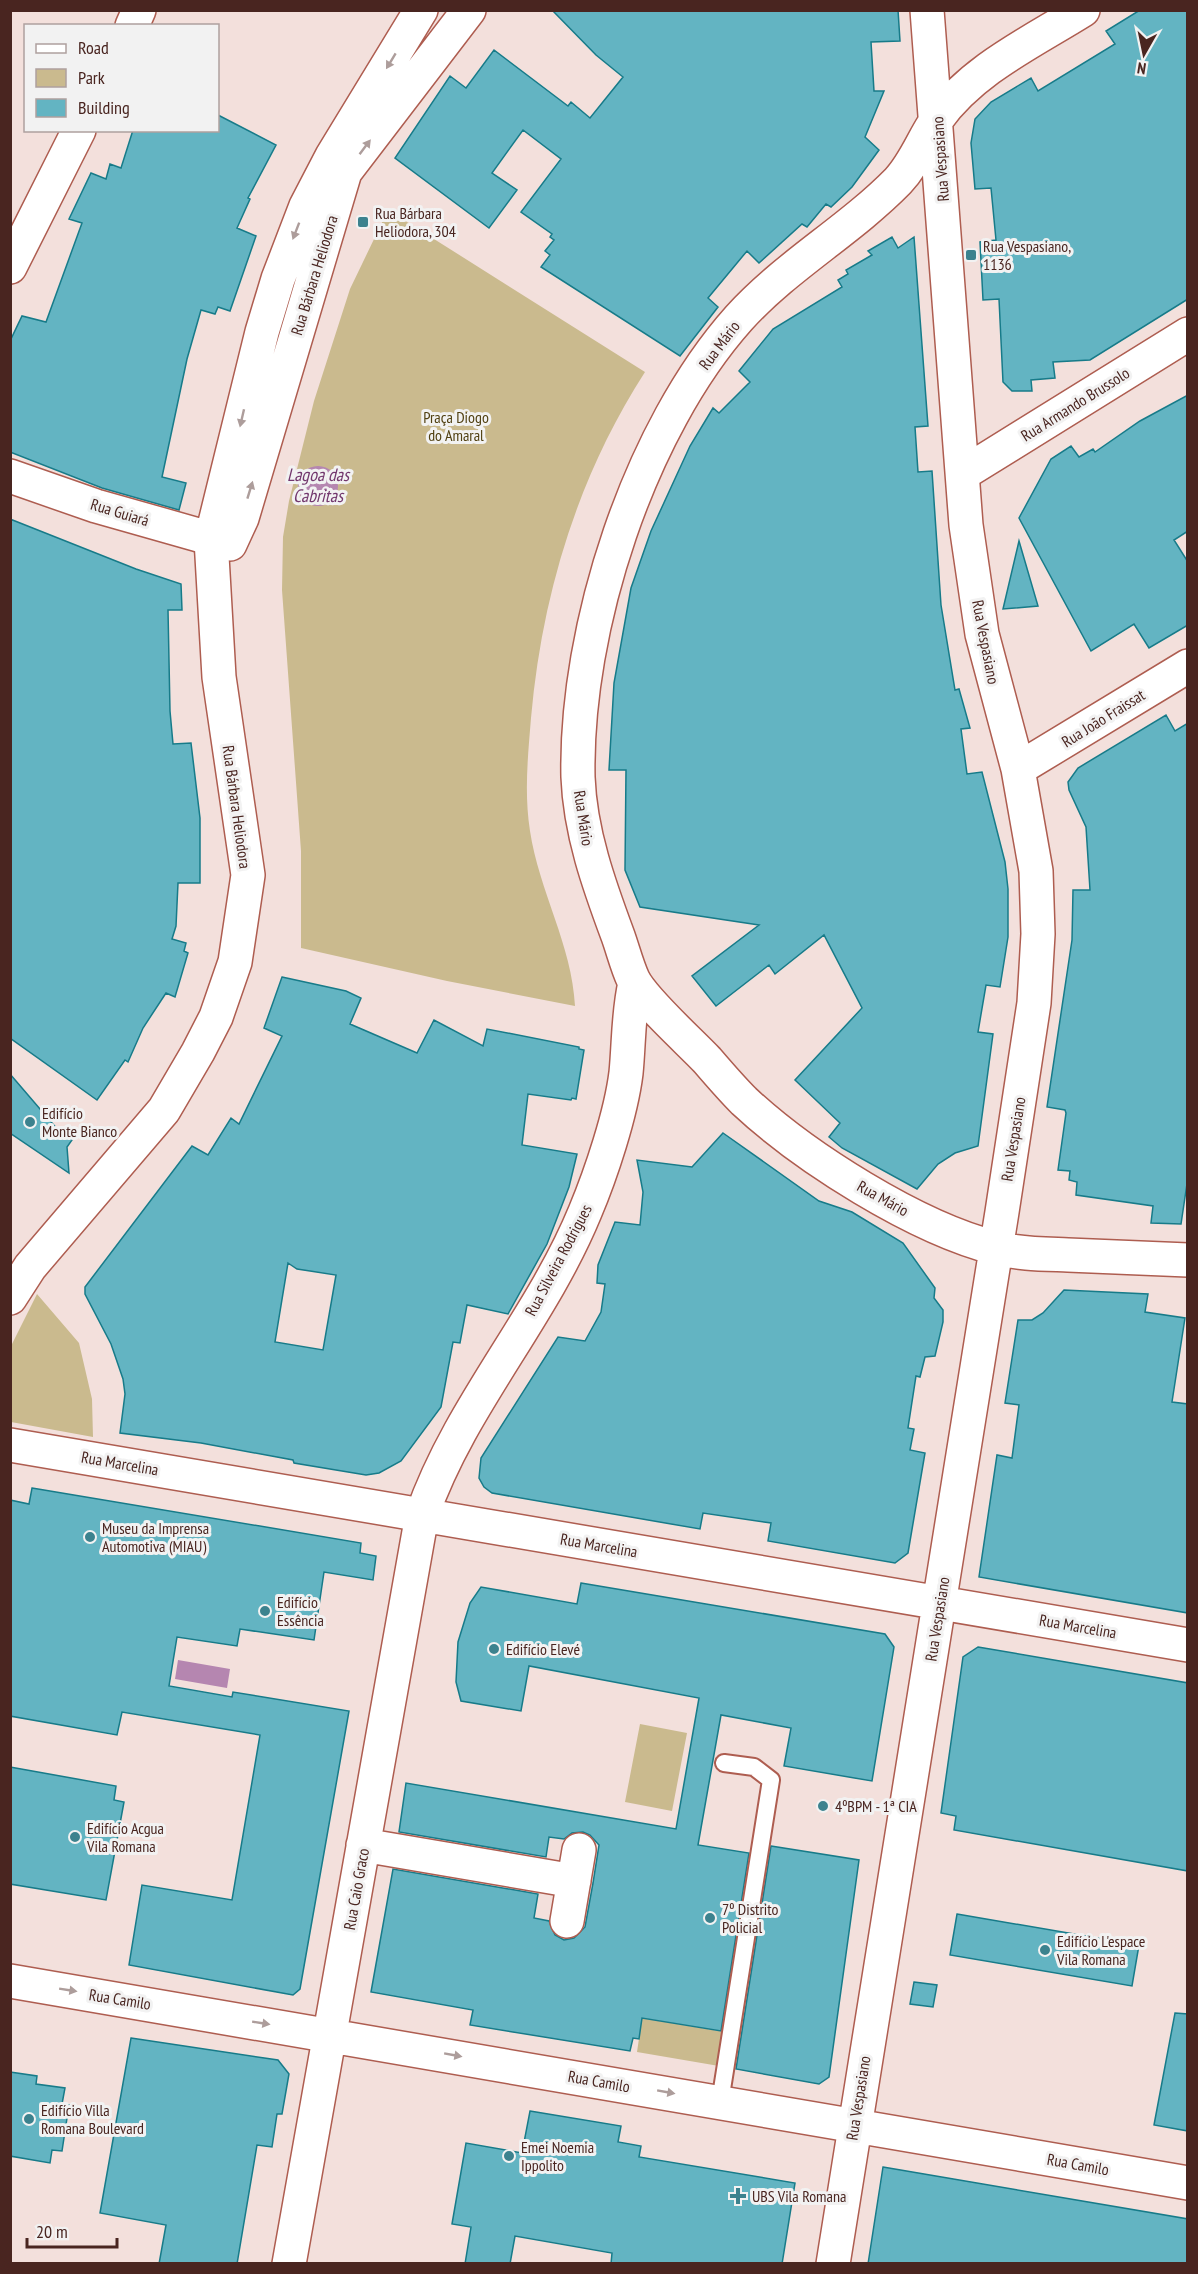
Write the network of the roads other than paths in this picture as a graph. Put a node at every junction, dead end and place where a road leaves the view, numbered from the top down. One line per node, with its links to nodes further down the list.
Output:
1 (139, 10): 6 (street)
2 (421, 10): 13 (street, Rua Bárbara Heliodora, one-way to 13)
3 (469, 10): 13 (street, Rua Bárbara Heliodora, one-way to 3)
4 (927, 10): 7 (street, Rua Vespasiano)
5 (1083, 10): 7 (street, Rua Mário)
6 (133, 24)
7 (937, 120): 11 (street, Rua Vespasiano); 16 (street, Rua Mário)
8 (78, 132): 9 (street)
9 (10, 267)
10 (1188, 334): 11 (street, Rua Armando Brussolo)
11 (964, 473): 15 (street, Rua Vespasiano)
12 (10, 476): 13 (street, Rua Guiará)
13 (218, 551): 19 (street, Rua Bárbara Heliodora)
14 (1188, 666): 15 (street, Rua João Fraissat)
15 (1018, 769): 17 (street, Rua Vespasiano)
16 (635, 983): 17 (street, Rua Mário); 21 (street, Rua Silveira Rodrigues)
17 (996, 1248): 18 (street, Rua Mário); 22 (street, Rua Vespasiano)
18 (1188, 1260)
19 (10, 1298)
20 (10, 1445): 21 (street, Rua Marcelina)
21 (422, 1515): 22 (street, Rua Marcelina); 25 (street, Rua Caio Graco)
22 (940, 1603): 23 (street, Rua Marcelina); 32 (street, Rua Vespasiano)
23 (1188, 1645)
24 (724, 1762): 31 (lane)
25 (363, 1845): 27 (street); 30 (street, Rua Caio Graco)
26 (579, 1850): 27 (street)
27 (574, 1881): 28 (street)
28 (567, 1922)
29 (10, 1981): 30 (street, Rua Camilo, one-way to 30)
30 (330, 2034): 31 (street, Rua Camilo, one-way to 31); 34 (street, Rua Caio Graco)
31 (720, 2102): 32 (street, Rua Camilo)
32 (853, 2124): 33 (street, Rua Camilo); 35 (street, Rua Vespasiano)
33 (1188, 2183)
34 (289, 2264)
35 (833, 2264)

